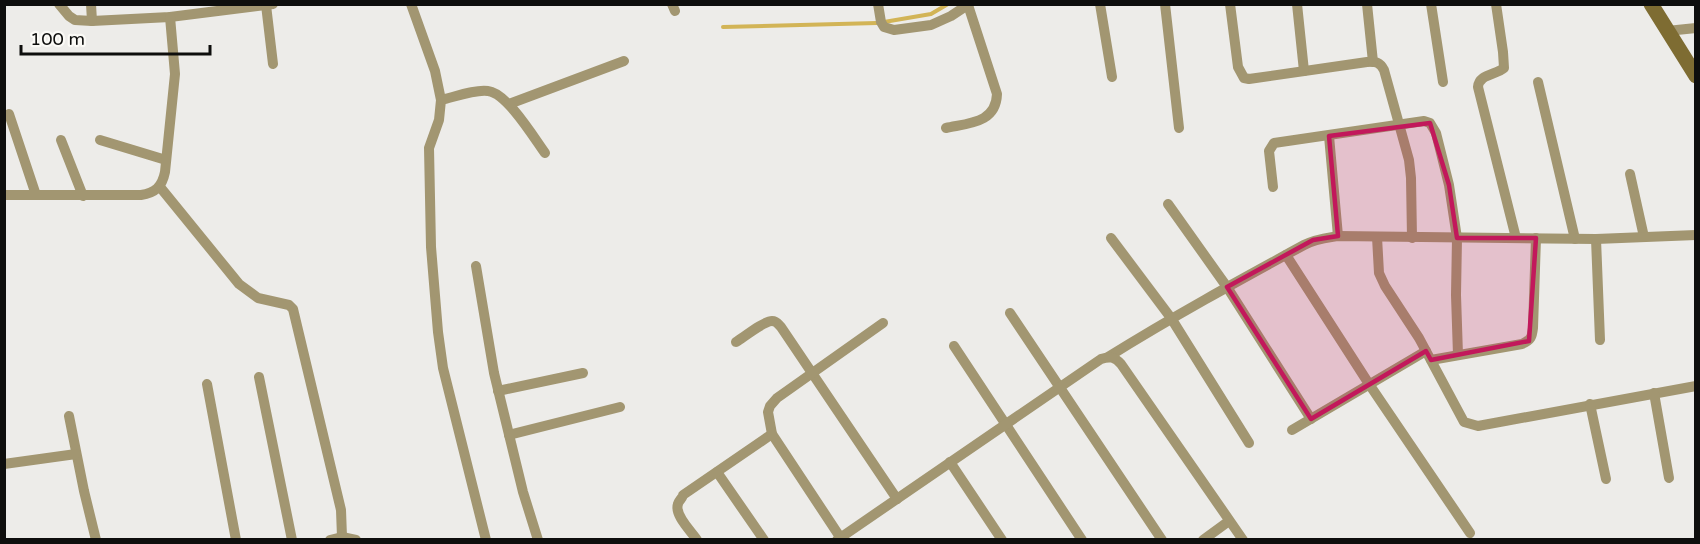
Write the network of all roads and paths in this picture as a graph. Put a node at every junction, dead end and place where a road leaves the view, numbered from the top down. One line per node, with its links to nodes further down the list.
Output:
1 (59, 4): 18 (street)
2 (91, 4): 18 (street)
3 (273, 4): 14 (street)
4 (411, 4): 29 (street)
5 (878, 4): 15 (street)
6 (1100, 4): 26 (street)
7 (1165, 4): 34 (street)
8 (1230, 4): 24 (street)
9 (1297, 4): 24 (street)
10 (1367, 4): 22 (street)
11 (1431, 4): 27 (street)
12 (1496, 4): 54 (street)
13 (1651, 4): 20 (street)
14 (266, 5): 16 (street); 23 (street)
15 (968, 5): 33 (street)
16 (235, 7): 17 (street)
17 (170, 16): 18 (street); 39 (street)
18 (92, 21)
19 (1695, 28): 20 (street)
20 (1667, 31): 25 (street)
21 (624, 61): 30 (street)
22 (1373, 62): 24 (street); 32 (street)
23 (273, 64)
24 (1304, 71)
25 (1695, 76)
26 (1112, 77)
27 (1443, 82)
28 (1538, 82): 56 (street)
29 (441, 100): 30 (street); 104 (street)
30 (509, 104): 38 (street)
31 (9, 114): 44 (street)
32 (1400, 125): 35 (street); 52 (street); 53 (street)
33 (946, 128)
34 (1179, 128)
35 (1329, 136): 42 (street); 48 (street)
36 (100, 140): 39 (street)
37 (62, 141): 45 (street)
38 (545, 153)
39 (166, 160): 41 (street)
40 (1630, 174): 50 (street)
41 (160, 187): 45 (street); 97 (street)
42 (1273, 187)
43 (4, 195): 44 (street)
44 (36, 195): 45 (street)
45 (83, 196)
46 (1168, 204): 60 (street)
47 (1695, 235): 50 (street)
48 (1338, 236): 49 (street); 58 (street)
49 (1377, 237): 52 (street); 67 (street)
50 (1644, 237): 57 (street)
51 (1111, 238): 62 (street)
52 (1412, 238): 53 (street)
53 (1457, 238): 54 (street); 68 (street)
54 (1516, 238): 55 (street)
55 (1536, 238): 56 (street); 68 (street)
56 (1575, 238): 57 (street)
57 (1596, 239): 64 (street)
58 (1286, 255): 60 (street); 74 (street)
59 (476, 266): 77 (street)
60 (1227, 287): 62 (street); 82 (street)
61 (1010, 313): 75 (street)
62 (1171, 318): 69 (street); 87 (street)
63 (883, 322): 70 (street)
64 (1600, 340)
65 (736, 342): 70 (street)
66 (954, 346): 83 (street)
67 (1429, 355): 68 (street); 74 (street); 79 (street)
68 (1458, 355)
69 (1108, 357): 75 (street); 95 (street)
70 (811, 372): 85 (street); 94 (street)
71 (583, 373): 77 (street)
72 (259, 376): 101 (street)
73 (207, 384): 100 (street)
74 (1369, 384): 82 (street); 96 (street)
75 (1059, 386): 83 (street); 110 (street)
76 (1695, 386): 78 (street)
77 (498, 391): 86 (street)
78 (1654, 393): 79 (street); 92 (street)
79 (1590, 404): 93 (street)
80 (620, 407): 86 (street)
81 (69, 416): 88 (street)
82 (1311, 419): 84 (street)
83 (1005, 424): 89 (street); 109 (street)
84 (1292, 430)
85 (772, 434): 91 (street); 98 (street)
86 (509, 435): 105 (street)
87 (1249, 443)
88 (76, 454): 90 (street); 99 (street)
89 (950, 462): 94 (street); 108 (street)
90 (4, 464)
91 (717, 472): 106 (street); 107 (street)
92 (1669, 478)
93 (1606, 479)
94 (897, 499): 98 (street)
95 (1229, 520): 111 (street); 112 (street)
96 (1470, 533)
97 (342, 537): 102 (street); 103 (street)
98 (840, 539)
99 (96, 540)
100 (236, 540)
101 (292, 540)
102 (330, 540)
103 (356, 540)
104 (486, 540)
105 (538, 540)
106 (696, 540)
107 (764, 540)
108 (1002, 540)
109 (1082, 540)
110 (1162, 540)
111 (1203, 540)
112 (1243, 540)

